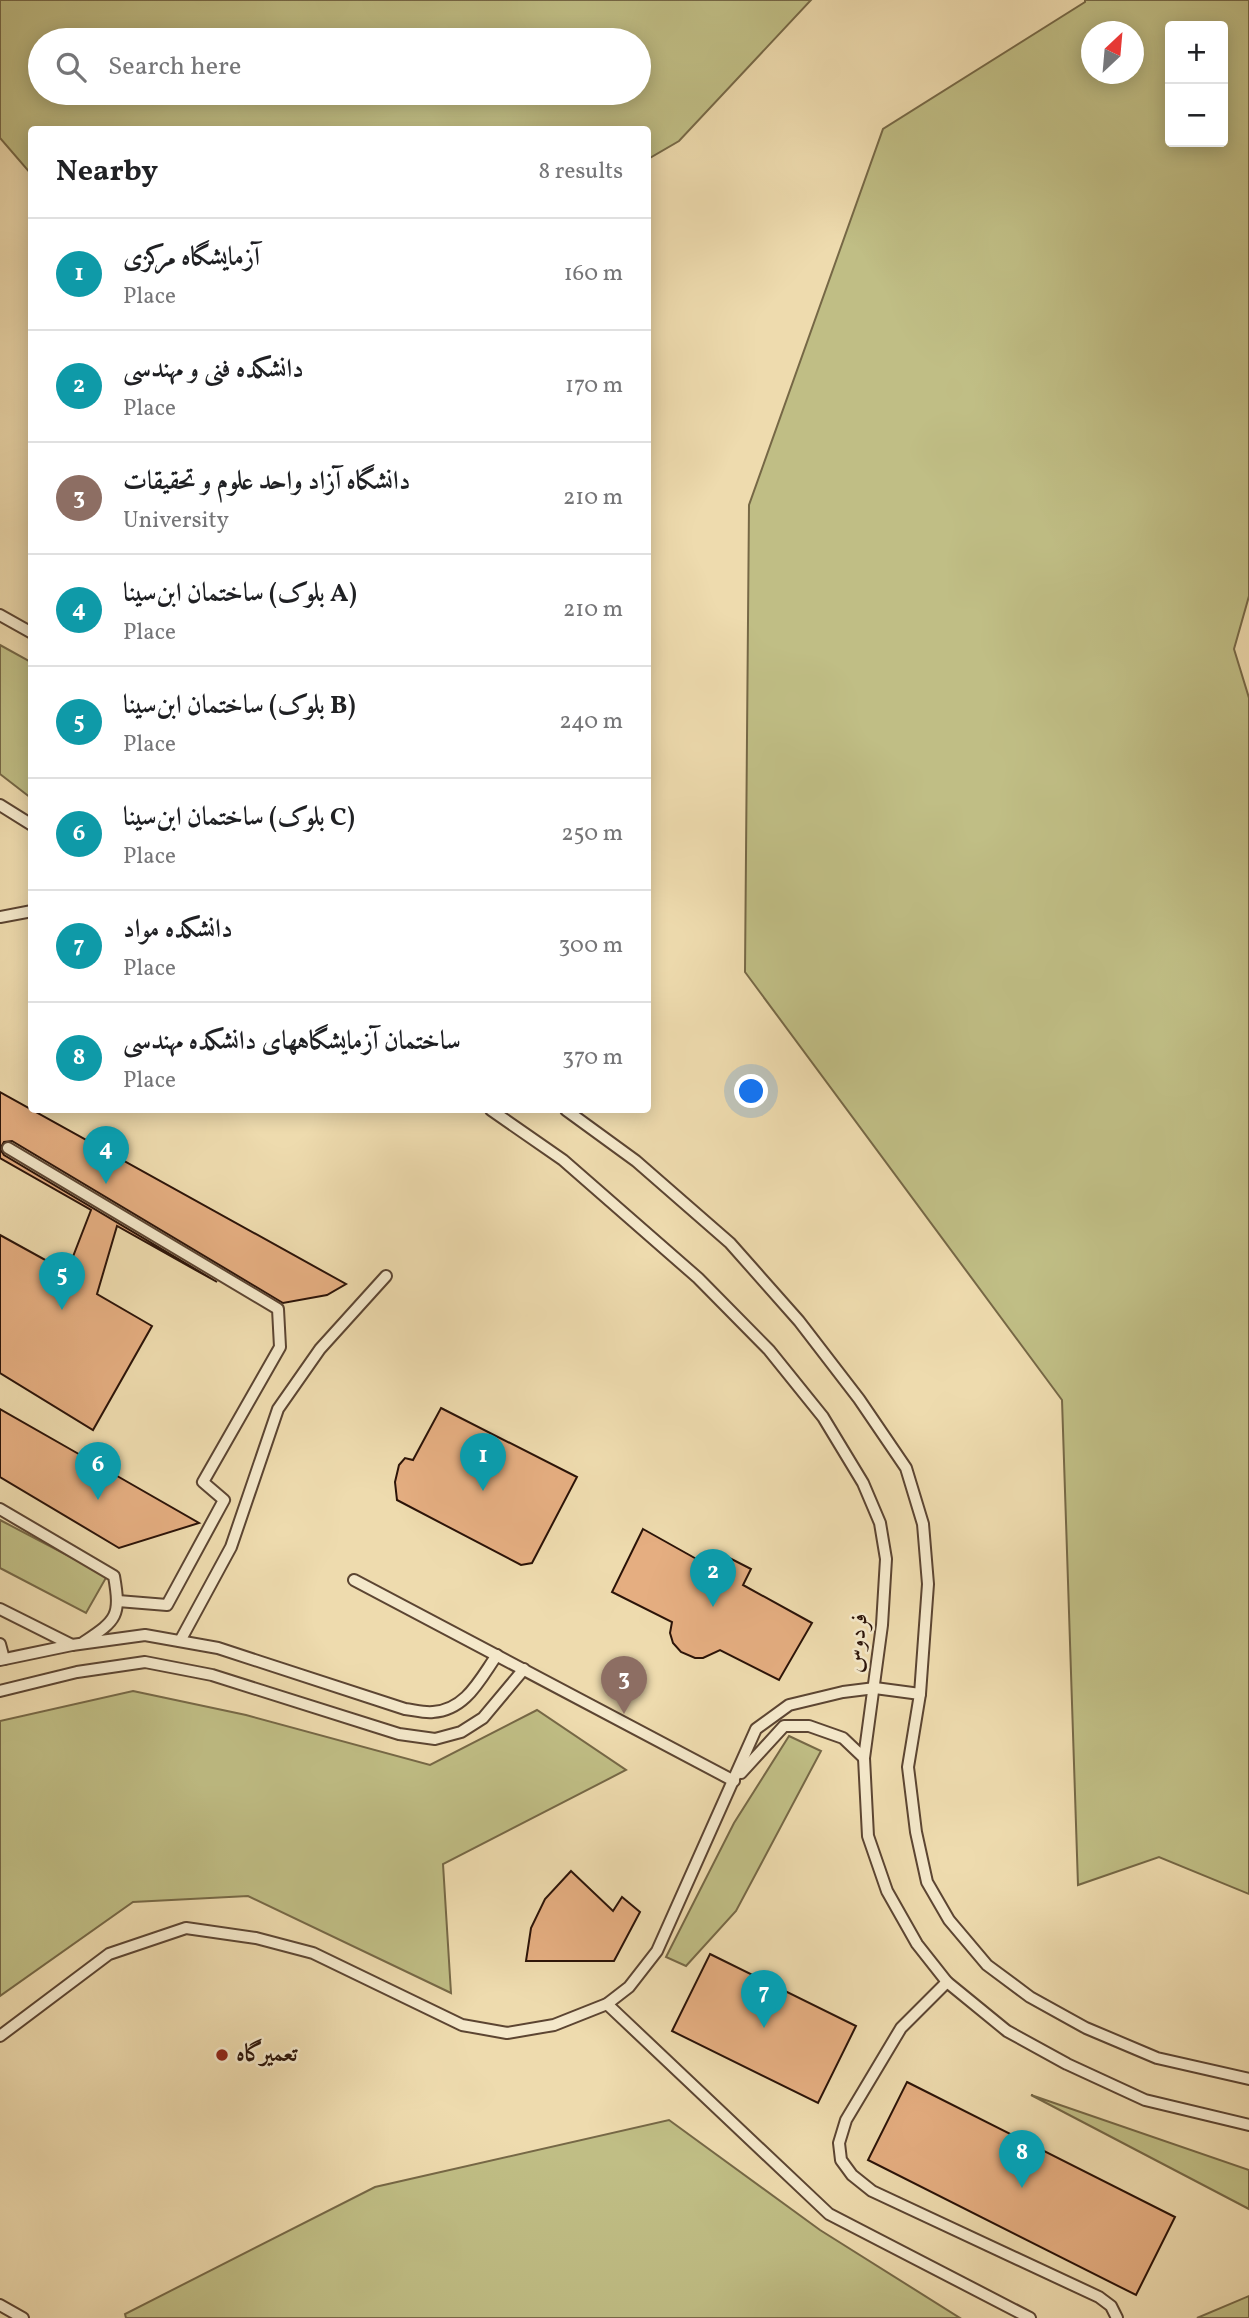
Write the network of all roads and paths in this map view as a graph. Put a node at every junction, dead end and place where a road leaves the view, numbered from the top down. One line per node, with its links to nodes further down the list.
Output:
1 (0, 615): 2 (lane)
2 (28, 631)
3 (0, 805): 4 (lane)
4 (28, 822)
5 (28, 912): 6 (lane)
6 (0, 917)
7 (495, 1113): 23 (lane, فردوس)
8 (570, 1113): 25 (lane)
9 (8, 1149): 12 (lane)
10 (386, 1276): 11 (lane)
11 (247, 1499): 12 (lane); 17 (lane)
12 (224, 1500): 15 (lane)
13 (0, 1509): 15 (lane)
14 (354, 1580): 20 (lane)
15 (118, 1601): 19 (lane)
16 (0, 1609): 19 (lane)
17 (180, 1641): 19 (lane); 20 (lane)
18 (0, 1644): 21 (lane)
19 (77, 1645): 21 (lane)
20 (497, 1655): 22 (lane)
21 (2, 1659)
22 (523, 1669): 24 (lane); 27 (lane)
23 (875, 1688): 25 (lane); 26 (lane, فردوس); 27 (lane)
24 (0, 1691)
25 (920, 1694): 31 (lane)
26 (864, 1758): 27 (lane); 28 (lane, فردوس)
27 (734, 1781): 29 (lane)
28 (947, 1982): 32 (lane, فردوس); 36 (lane)
29 (607, 2004): 30 (lane); 35 (lane)
30 (0, 2036)
31 (1249, 2079)
32 (1249, 2125)
33 (0, 2305): 34 (lane)
34 (23, 2318)
35 (1030, 2318)
36 (1117, 2318)

